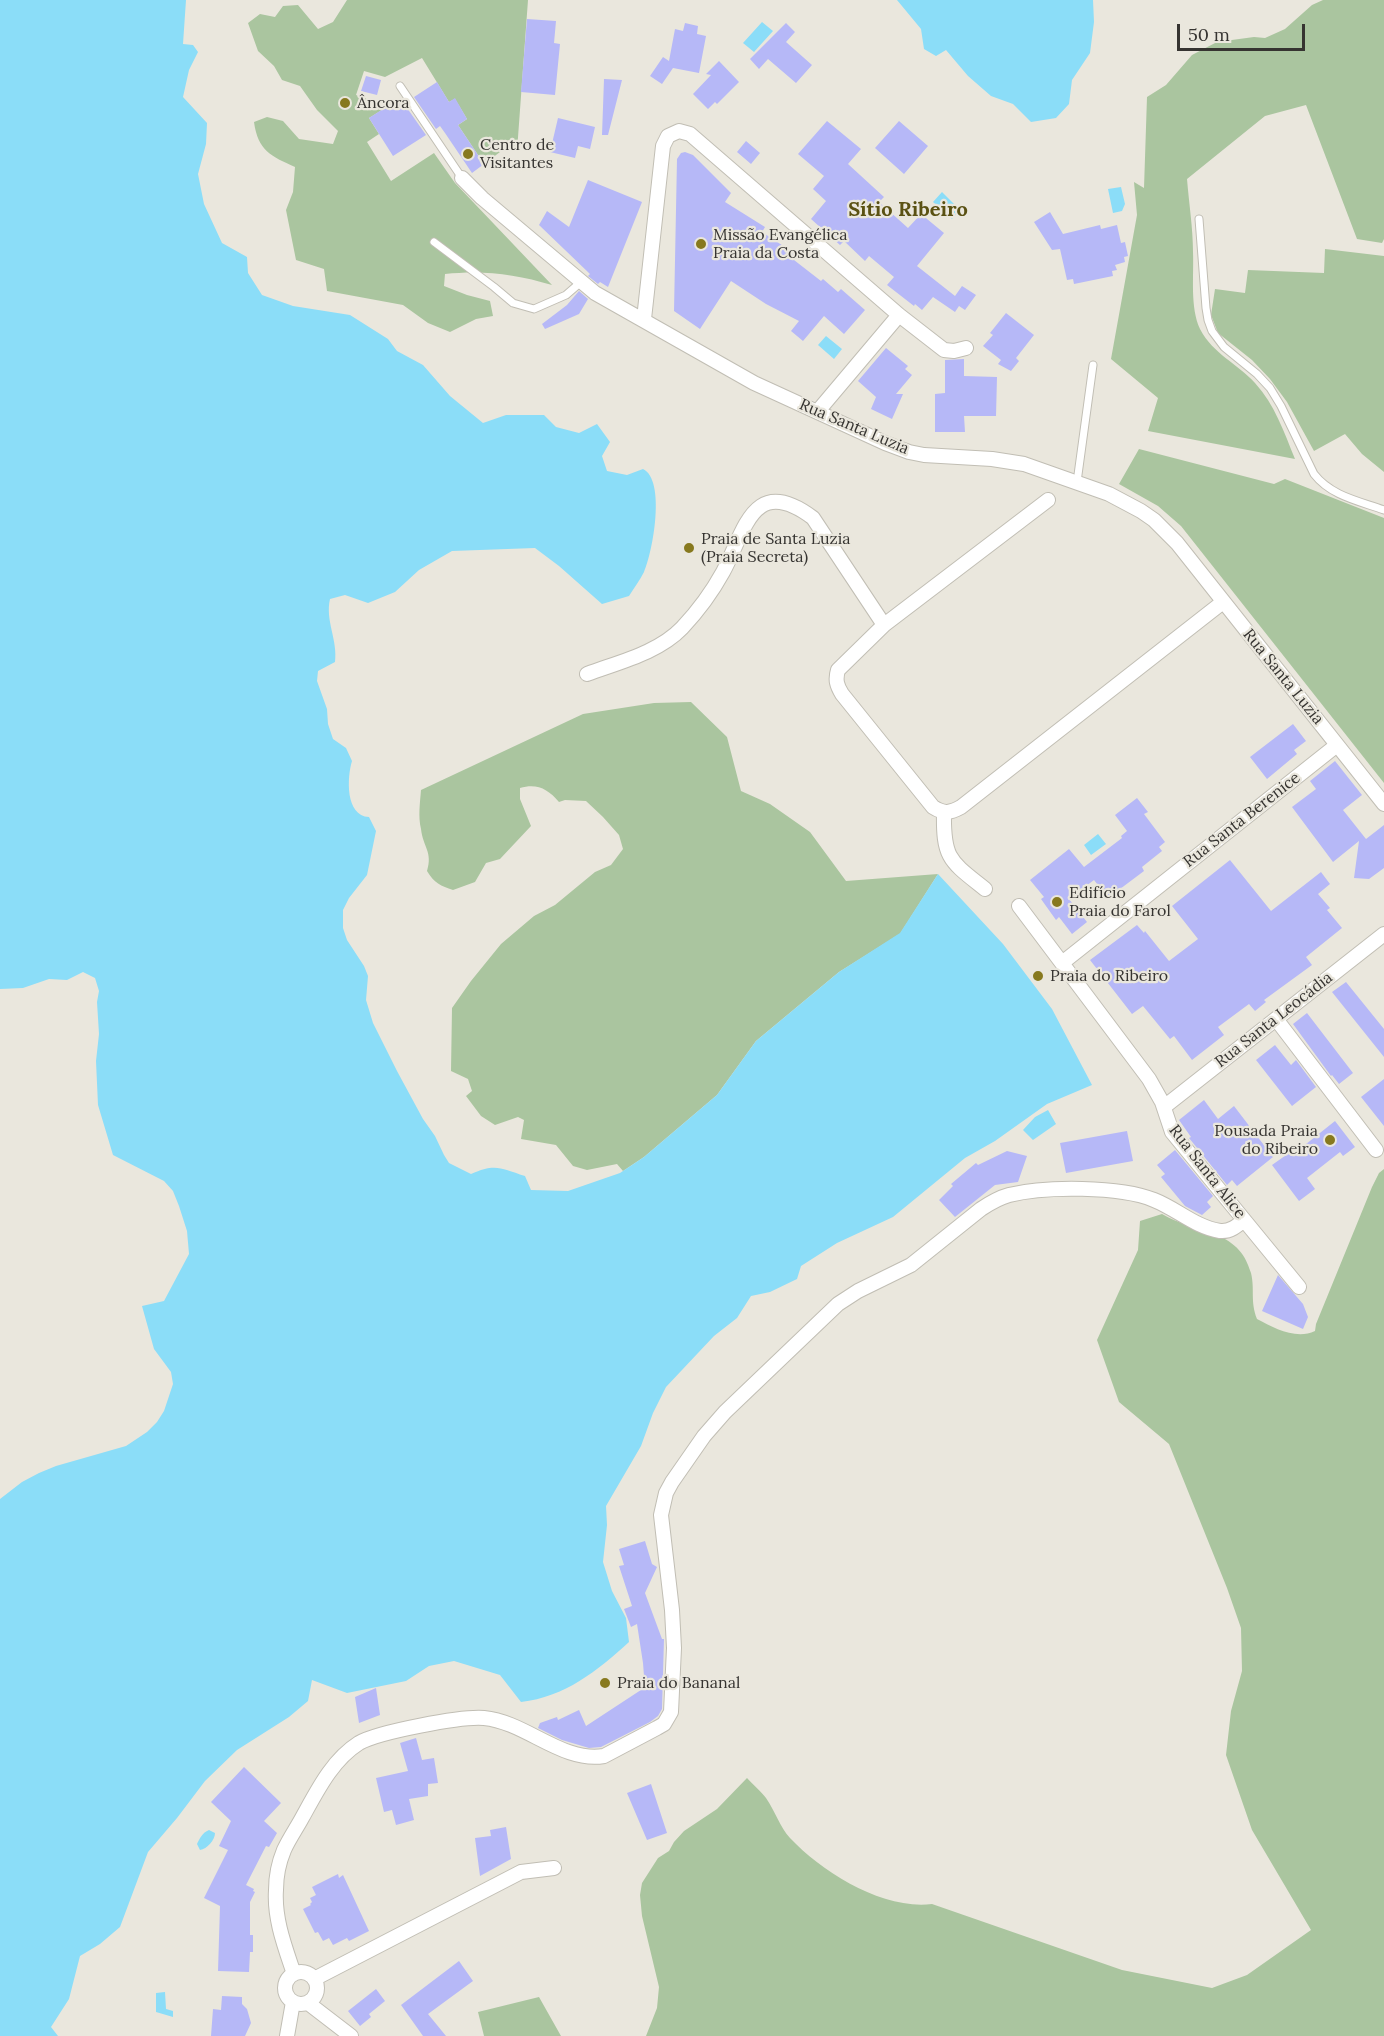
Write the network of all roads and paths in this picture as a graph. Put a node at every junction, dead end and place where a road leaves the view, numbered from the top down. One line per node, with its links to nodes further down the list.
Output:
1 (400, 86): 2 (lane)
2 (462, 178): 5 (street, Rua Santa Luzia)
3 (1199, 219): 13 (lane)
4 (434, 242): 5 (lane)
5 (581, 282): 7 (street, Rua Santa Luzia)
6 (899, 315): 7 (street); 8 (street); 10 (street)
7 (644, 319): 10 (street, Rua Santa Luzia)
8 (966, 348)
9 (1093, 365): 11 (lane)
10 (818, 411): 11 (street, Rua Santa Luzia)
11 (1077, 482): 14 (street, Rua Santa Luzia)
12 (1048, 500): 15 (street)
13 (1384, 510)
14 (1223, 602): 17 (street, Rua Santa Luzia); 19 (street)
15 (884, 625): 16 (street); 19 (street)
16 (587, 674)
17 (1337, 745): 18 (street, Rua Santa Luzia); 23 (street, Rua Santa Berenice)
18 (1384, 804)
19 (944, 812): 20 (street)
20 (985, 889)
21 (1018, 906): 23 (street, Rua Santa Alice)
22 (1384, 934): 24 (street, Rua Santa Leocádia)
23 (1062, 963): 25 (street, Rua Santa Alice)
24 (1276, 1019): 25 (street, Rua Santa Leocádia); 26 (street)
25 (1164, 1107): 27 (street, Rua Santa Alice)
26 (1376, 1150)
27 (1244, 1220): 28 (street, Rua Santa Alice); 30 (street)
28 (1299, 1287)
29 (554, 1868): 31 (street)
30 (294, 1974): 31 (street); 32 (street)
31 (314, 1979): 33 (street)
32 (293, 2002): 33 (street); 34 (street)
33 (308, 2003): 35 (street)
34 (286, 2036)
35 (351, 2036)

